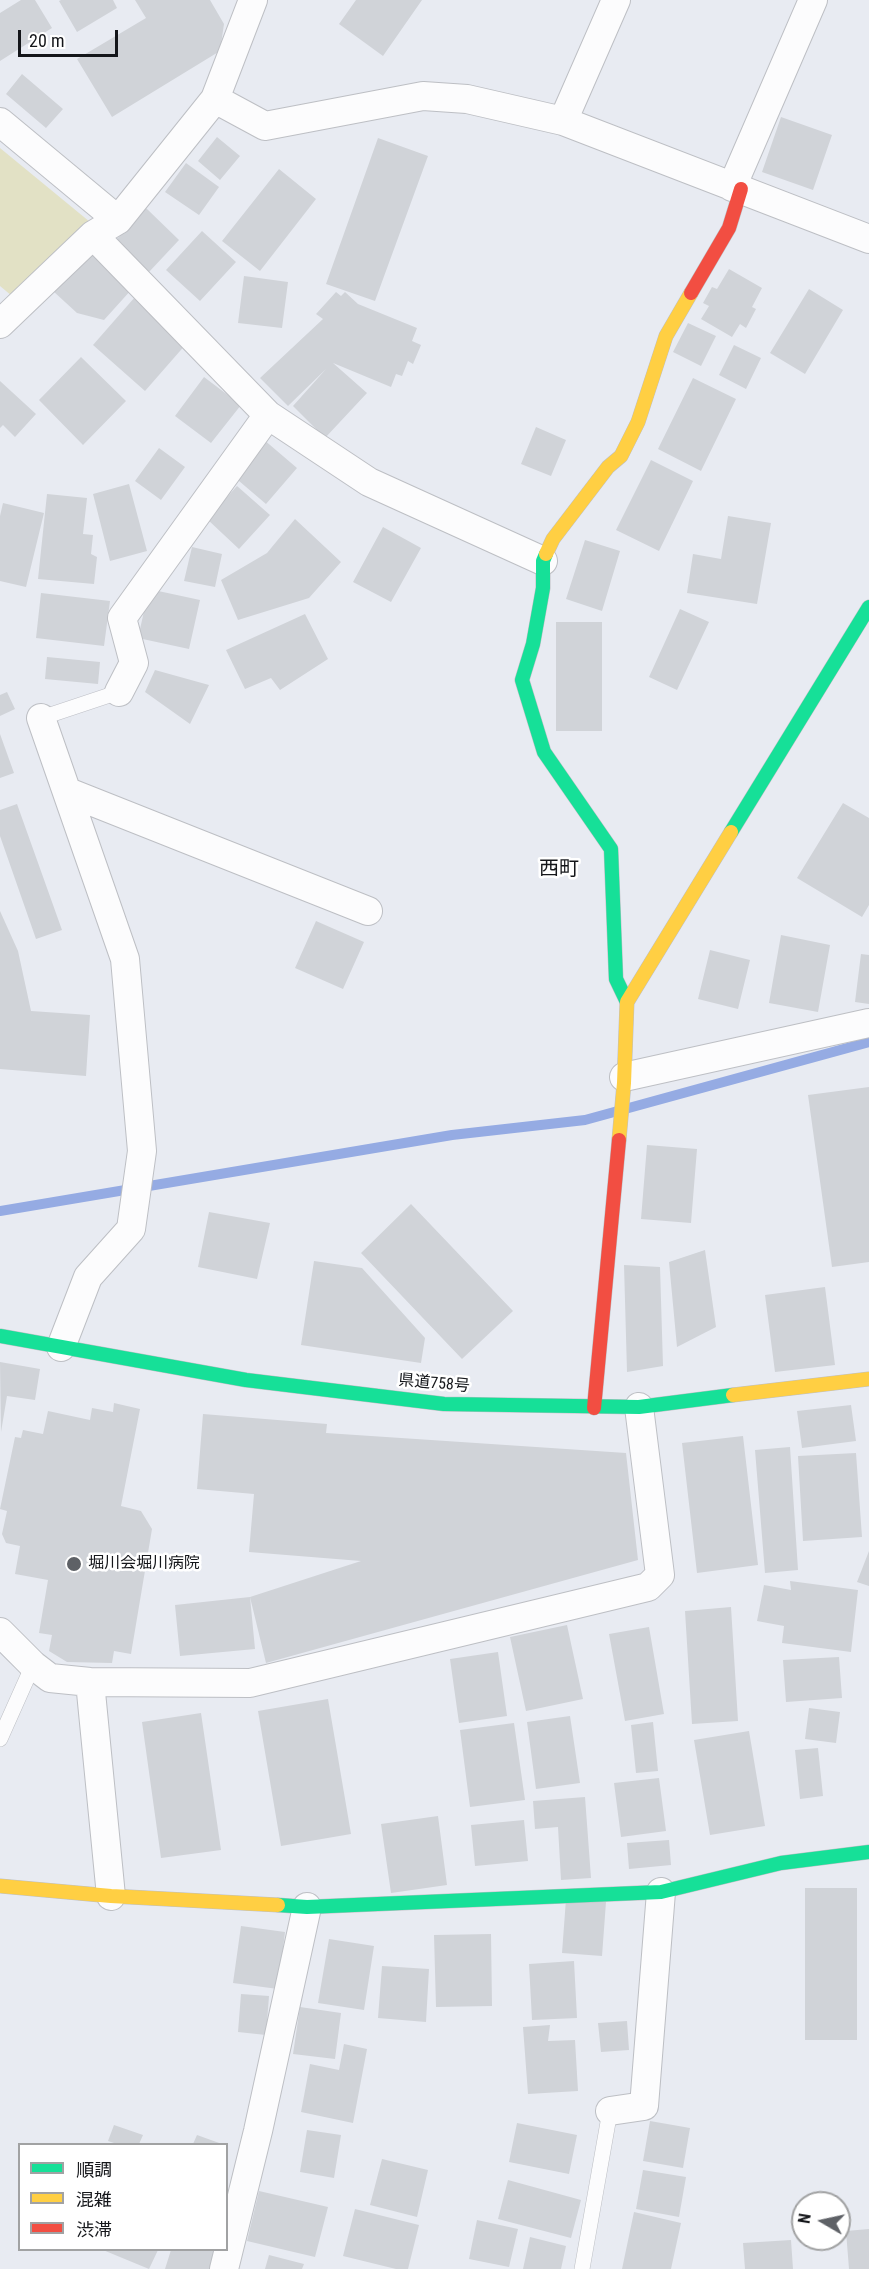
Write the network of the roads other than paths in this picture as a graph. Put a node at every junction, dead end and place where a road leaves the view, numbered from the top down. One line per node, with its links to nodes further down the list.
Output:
1 (252, 0): 4 (street)
2 (616, 0): 5 (street)
3 (813, 0): 7 (street)
4 (215, 99): 5 (street); 8 (street)
5 (563, 121): 7 (street)
6 (0, 122): 8 (street)
7 (737, 188): 10 (street); 13 (street)
8 (118, 220): 9 (street)
9 (93, 235): 11 (street); 12 (street)
10 (869, 239)
11 (0, 324)
12 (268, 415): 13 (street); 15 (street)
13 (543, 561): 19 (street)
14 (869, 607): 19 (street)
15 (119, 692): 16 (lane)
16 (41, 718): 17 (street)
17 (68, 792): 18 (street); 23 (street)
18 (368, 911)
19 (627, 1002): 21 (street)
20 (869, 1023): 21 (street)
21 (624, 1080): 26 (street)
22 (0, 1336): 23 (street, 県道758号)
23 (61, 1347): 26 (street, 県道758号)
24 (869, 1379): 25 (street, 県道758号)
25 (639, 1407): 26 (street, 県道758号); 29 (street)
26 (594, 1408)
27 (0, 1632): 28 (street)
28 (33, 1665): 29 (street); 30 (lane)
29 (90, 1682): 34 (street)
30 (0, 1739)
31 (869, 1852): 33 (street)
32 (0, 1886): 34 (street)
33 (661, 1892): 35 (street); 36 (street)
34 (111, 1896): 35 (street)
35 (307, 1907): 37 (street)
36 (610, 2111): 38 (lane)
37 (224, 2269)
38 (582, 2269)

